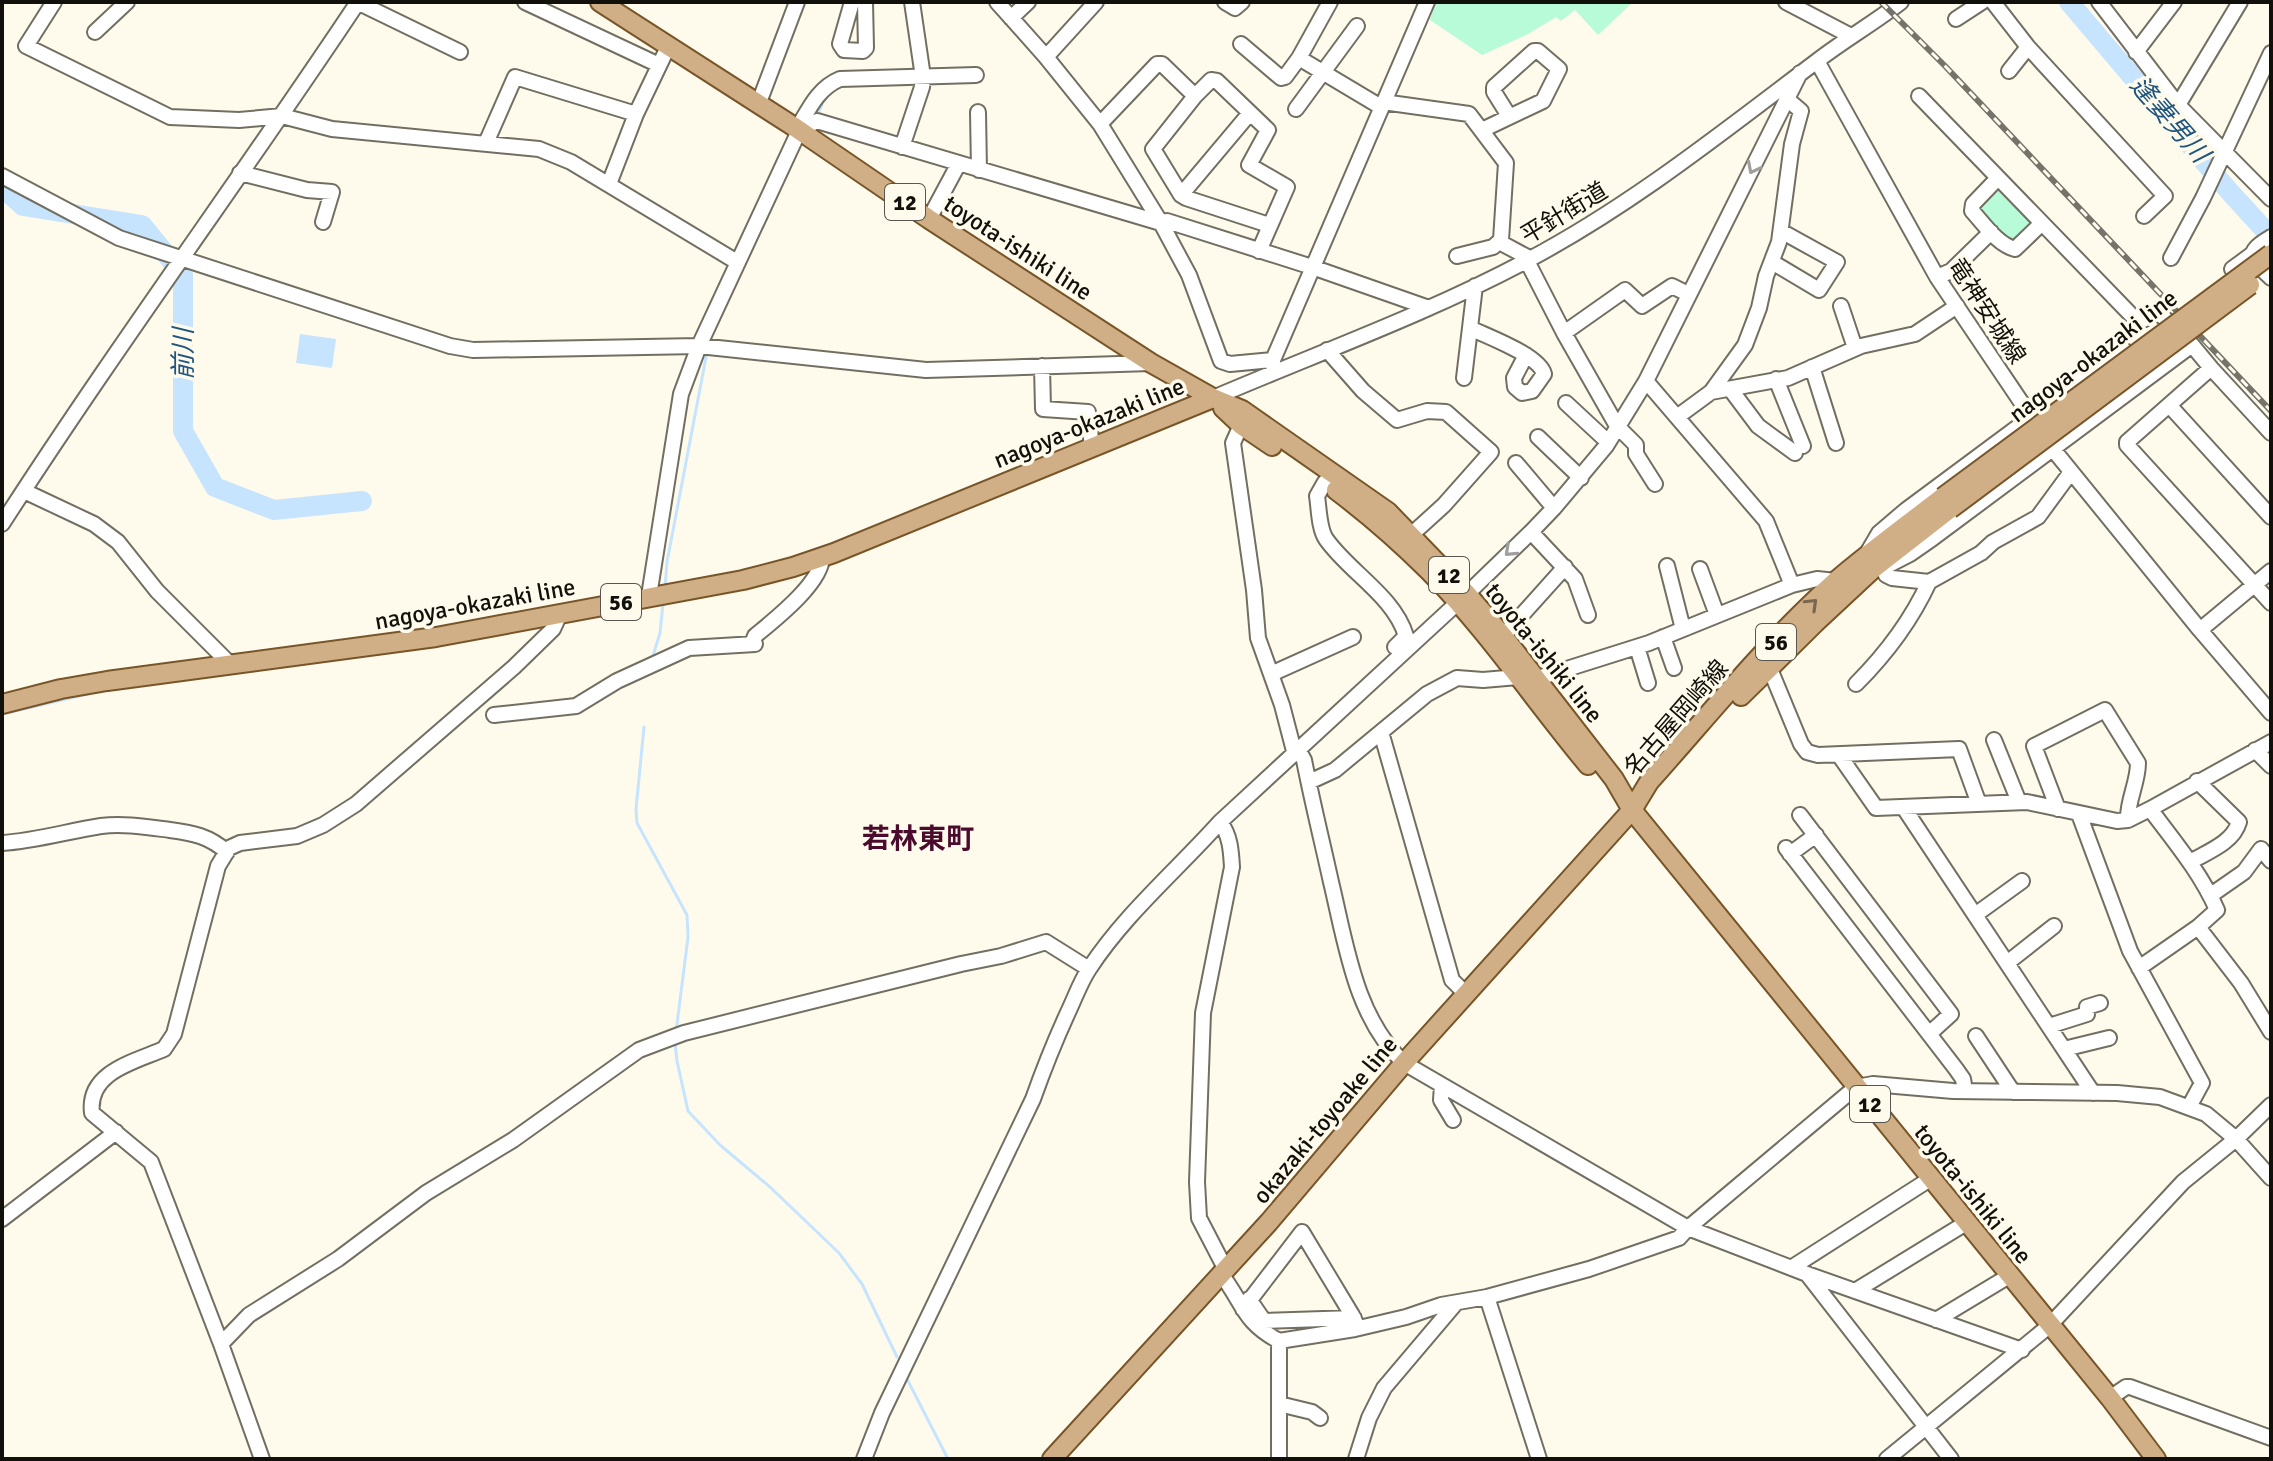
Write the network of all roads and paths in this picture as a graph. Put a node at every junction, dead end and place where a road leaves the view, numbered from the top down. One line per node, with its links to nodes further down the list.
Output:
1 (54, 2): 55 (street)
2 (127, 2): 27 (street)
3 (358, 2): 32 (street); 55 (street)
4 (525, 2): 38 (street)
5 (600, 2): 30 (main road, toyota-ishiki line / 12)
6 (797, 2): 48 (street)
7 (852, 2): 8 (street)
8 (865, 2)
9 (912, 2): 43 (street)
10 (997, 2): 24 (street)
11 (1028, 2): 24 (street)
12 (1096, 2): 35 (street)
13 (1225, 2): 14 (street)
14 (1242, 2)
15 (1330, 2): 36 (street)
16 (1427, 2): 47 (street)
17 (1786, 2): 28 (street)
18 (1901, 2): 28 (street, 平針街道)
19 (1982, 2): 25 (street)
20 (1993, 2): 31 (street)
21 (2099, 2): 33 (street)
22 (2174, 2): 33 (street)
23 (2240, 2): 49 (street)
24 (1011, 18): 35 (street)
25 (1956, 19)
26 (1357, 26): 40 (street)
27 (95, 32)
28 (1851, 36): 37 (street, 平針街道)
29 (1241, 44): 36 (street)
30 (668, 47): 38 (street); 48 (main road, toyota-ishiki line / 12)
31 (2028, 47): 39 (street); 72 (street)
32 (460, 52)
33 (2136, 52): 49 (street)
34 (2271, 53): 63 (street)
35 (1046, 57): 57 (street)
36 (1299, 58): 40 (street)
37 (1817, 61): 41 (street, 平針街道); 93 (street, 竜神安城線)
38 (659, 65): 54 (street)
39 (2009, 71)
40 (1324, 73): 47 (street); 50 (street)
41 (1800, 73): 46 (street); 51 (street, 平針街道)
42 (976, 75): 43 (street)
43 (923, 77): 58 (street); 62 (street)
44 (1195, 96): 53 (street); 57 (street); 70 (street)
45 (1919, 96): 68 (street)
46 (1787, 99): 60 (street); 78 (street)
47 (1382, 104): 59 (street); 90 (street)
48 (758, 105): 58 (main road, toyota-ishiki line / 12)
49 (2178, 105): 63 (street)
50 (1296, 109)
51 (1751, 110): 60 (street); 87 (street, 平針街道)
52 (978, 112): 65 (street)
53 (1250, 113): 70 (street); 77 (street)
54 (636, 114): 61 (street); 69 (street)
55 (282, 116): 61 (street); 66 (street)
56 (1509, 116): 56 (street); 59 (street)
57 (1100, 124): 75 (street)
58 (798, 130): 62 (street); 73 (main road, toyota-ishiki line / 12); 88 (street)
59 (1482, 130): 81 (street)
60 (1773, 130): 96 (street, one-way to 96)
61 (486, 143): 69 (street)
62 (902, 147): 64 (street)
63 (2224, 153): 71 (street); 86 (street)
64 (959, 163): 65 (street); 73 (street)
65 (979, 170): 75 (street)
66 (240, 173): 74 (street); 85 (street)
67 (2, 176): 85 (street)
68 (1997, 179): 76 (street); 79 (street)
69 (609, 184): 88 (street)
70 (1181, 195): 77 (street)
71 (2271, 199)
72 (2144, 216)
73 (929, 219): 108 (main road, toyota-ishiki line / 12)
74 (323, 222)
75 (1161, 223): 82 (street); 110 (street)
76 (2041, 224): 79 (street); 102 (street)
77 (1269, 225): 82 (street)
78 (1781, 231): 89 (street); 89 (street)
79 (1991, 232): 93 (street)
80 (2271, 237): 83 (street)
81 (1501, 240): 84 (street); 87 (street)
82 (1259, 251): 90 (street)
83 (2258, 253): 91 (street); 94 (street); 137 (main road, nagoya-okazaki line / 56, bridge)
84 (1457, 256)
85 (182, 258): 103 (street); 136 (street)
86 (2171, 258)
87 (1529, 260): 95 (street, 平針街道); 101 (street)
88 (737, 262): 103 (street)
89 (1772, 262): 117 (street)
90 (1312, 267): 99 (street); 110 (street)
91 (2232, 269)
92 (2271, 269): 137 (main road, nagoya-okazaki line / 56, bridge)
93 (1937, 277): 98 (street, 竜神安城線)
94 (2271, 278)
95 (1475, 286): 99 (street, 平針街道); 100 (street)
96 (1688, 294): 101 (street); 115 (street)
97 (1841, 306): 104 (street)
98 (1957, 306): 104 (street); 122 (street, 竜神安城線)
99 (1429, 308): 106 (street, 平針街道)
100 (1470, 328): 107 (street); 113 (street)
101 (1564, 333): 124 (street)
102 (2192, 345): 112 (street); 130 (street)
103 (699, 346): 109 (street); 153 (street)
104 (1855, 348): 111 (street)
105 (2123, 349): 122 (street)
106 (1327, 350): 110 (street, 平針街道); 142 (street)
107 (1526, 355)
108 (1151, 363): 109 (street); 118 (main road, toyota-ishiki line / 12)
109 (1042, 366): 129 (street)
110 (1273, 366): 118 (street, 平針街道)
111 (1812, 367): 114 (street); 128 (street)
112 (2211, 368): 120 (street); 125 (street)
113 (1464, 378)
114 (1776, 379): 116 (street); 116 (street)
115 (1646, 381): 121 (street); 124 (street)
116 (1731, 390): 117 (street)
117 (1711, 392): 121 (street)
118 (1213, 398): 123 (main road, toyota-ishiki line / 12); 129 (main road, nagoya-okazaki line / 56); 142 (main road, toyota-ishiki line / 12)
119 (1566, 403): 127 (street)
120 (2169, 405): 139 (street); 152 (street)
121 (1677, 417): 151 (street)
122 (2030, 418): 130 (street, 竜神安城線); 144 (street)
123 (1241, 425): 134 (main road, toyota-ishiki line / 12); 168 (street)
124 (1617, 426): 127 (street); 135 (street)
125 (2271, 433)
126 (1538, 437): 133 (street)
127 (1608, 442): 133 (street)
128 (1836, 443)
129 (1092, 447): 143 (main road, nagoya-okazaki line / 56)
130 (2052, 448): 132 (street, 竜神安城線); 144 (street)
131 (1516, 463): 138 (street)
132 (2071, 472): 150 (street); 160 (street, 竜神安城線)
133 (1581, 478): 138 (street)
134 (1325, 482): 154 (main road, toyota-ishiki line / 12); 176 (street)
135 (1655, 484)
136 (24, 491): 140 (street); 165 (street)
137 (1947, 503): 144 (main road, 名古屋岡崎線 / 56)
138 (1554, 508): 141 (street)
139 (2271, 517)
140 (2, 524)
141 (1531, 532): 146 (street); 154 (street, one-way to 154)
142 (1411, 535): 154 (main road, toyota-ishiki line / 12)
143 (822, 557): 153 (main road, nagoya-okazaki line / 56); 174 (street)
144 (1874, 565): 149 (main road, 名古屋岡崎線 / 56); 150 (street); 167 (main road, 名古屋岡崎線 / 56)
145 (1667, 566): 159 (street)
146 (1565, 567): 156 (street); 161 (street)
147 (1700, 569): 157 (street)
148 (2271, 571): 152 (street)
149 (1836, 581): 151 (street); 190 (main road, 名古屋岡崎線 / 56, one-way to 149)
150 (1929, 582): 171 (street)
151 (1792, 585): 157 (street)
152 (2255, 585): 155 (street); 160 (street)
153 (649, 596): 158 (main road, nagoya-okazaki line / 56)
154 (1462, 598): 161 (main road, toyota-ishiki line / 12); 169 (main road, toyota-ishiki line / 12); 176 (street)
155 (2271, 603)
156 (1588, 615)
157 (1717, 615): 159 (street)
158 (559, 616): 165 (main road, nagoya-okazaki line / 56); 197 (street)
159 (1683, 629): 163 (street)
160 (2200, 630): 173 (street, 竜神安城線)
161 (1503, 636): 169 (main road, toyota-ishiki line / 12)
162 (1353, 637): 168 (street)
163 (1663, 637): 164 (street); 166 (street)
164 (1637, 647): 169 (street); 170 (street)
165 (230, 664): 172 (main road, nagoya-okazaki line / 56)
166 (1674, 668)
167 (1770, 669): 181 (street); 190 (main road, 名古屋岡崎線 / 56)
168 (1271, 674): 179 (street)
169 (1527, 678): 175 (street); 190 (main road, toyota-ishiki line / 12)
170 (1648, 683)
171 (1856, 684)
172 (2, 704)
173 (2271, 713)
174 (494, 715)
175 (1381, 732): 184 (street); 208 (street)
176 (1315, 733): 179 (street)
177 (1994, 740): 185 (street)
178 (2271, 742): 180 (street)
179 (1296, 750): 184 (street); 194 (street)
180 (2255, 750): 182 (street); 183 (street)
181 (1839, 755): 186 (street); 187 (street)
182 (2271, 766)
183 (2197, 781): 189 (street); 199 (street)
184 (1309, 782): 216 (street)
185 (2019, 802): 186 (street); 188 (street)
186 (1979, 804): 187 (street)
187 (1904, 808): 202 (street)
188 (2058, 809): 191 (street); 193 (street)
189 (2150, 809): 193 (street); 199 (street)
190 (1632, 810): 208 (main road, okazaki-toyoake line); 218 (main road, toyota-ishiki line / 12)
191 (2079, 814): 193 (street); 206 (street)
192 (1800, 815): 195 (street)
193 (2128, 820)
194 (1220, 822): 207 (street); 233 (street)
195 (1816, 835): 212 (street); 212 (street)
196 (2, 843): 197 (street)
197 (227, 852): 225 (street)
198 (2271, 861): 201 (street)
199 (2190, 862): 201 (street)
200 (2022, 881): 202 (street)
201 (2211, 895): 204 (street)
202 (1975, 915): 205 (street)
203 (2054, 926): 205 (street)
204 (2198, 927): 206 (street); 211 (street)
205 (2007, 963): 210 (street)
206 (2139, 968): 223 (street)
207 (1089, 969): 244 (street); 253 (street)
208 (1466, 994): 216 (main road, okazaki-toyoake line)
209 (2100, 1003): 210 (street)
210 (2049, 1026): 215 (street)
211 (2271, 1032)
212 (1929, 1034): 219 (street)
213 (1976, 1036): 220 (street)
214 (2109, 1038): 215 (street)
215 (2064, 1049): 221 (street)
216 (1404, 1063): 217 (street); 233 (main road, okazaki-toyoake line)
217 (1442, 1085): 224 (street); 231 (street)
218 (1856, 1087): 219 (street); 228 (main road, toyota-ishiki line / 12); 231 (street)
219 (1965, 1091): 220 (street)
220 (2013, 1092): 221 (street)
221 (2093, 1093): 223 (street)
222 (2271, 1105): 226 (street)
223 (2189, 1107): 226 (street)
224 (1453, 1120)
225 (116, 1132): 229 (street); 244 (street)
226 (2236, 1139): 227 (street); 242 (street)
227 (2271, 1178)
228 (1930, 1179): 230 (main road, toyota-ishiki line / 12); 232 (street)
229 (2, 1219)
230 (1966, 1223): 235 (main road, toyota-ishiki line / 12); 236 (street)
231 (1688, 1228): 232 (street); 237 (street)
232 (1791, 1268): 234 (street)
233 (1223, 1272): 239 (street); 254 (main road, okazaki-toyoake line)
234 (1807, 1274): 236 (street); 249 (street)
235 (2009, 1276): 240 (street); 242 (main road, toyota-ishiki line / 12)
236 (1855, 1291): 240 (street)
237 (1487, 1297): 238 (street); 257 (street)
238 (1456, 1303): 241 (street); 251 (street)
239 (1246, 1304): 241 (street); 241 (street); 243 (street)
240 (1936, 1320): 245 (street)
241 (1356, 1323): 243 (street)
242 (2049, 1326): 245 (street); 246 (main road, toyota-ishiki line / 12)
243 (1279, 1341): 247 (street)
244 (221, 1344): 252 (street)
245 (2022, 1350): 249 (street)
246 (2110, 1398): 250 (street); 260 (main road, toyota-ishiki line / 12)
247 (1279, 1404): 248 (street); 255 (street)
248 (1320, 1418)
249 (1926, 1427): 258 (street); 259 (street)
250 (2271, 1438)
251 (1359, 1452): 256 (street)
252 (262, 1459)
253 (864, 1459)
254 (1052, 1459)
255 (1279, 1459)
256 (1372, 1459)
257 (1539, 1459)
258 (1887, 1459)
259 (1951, 1459)
260 (2156, 1459)

